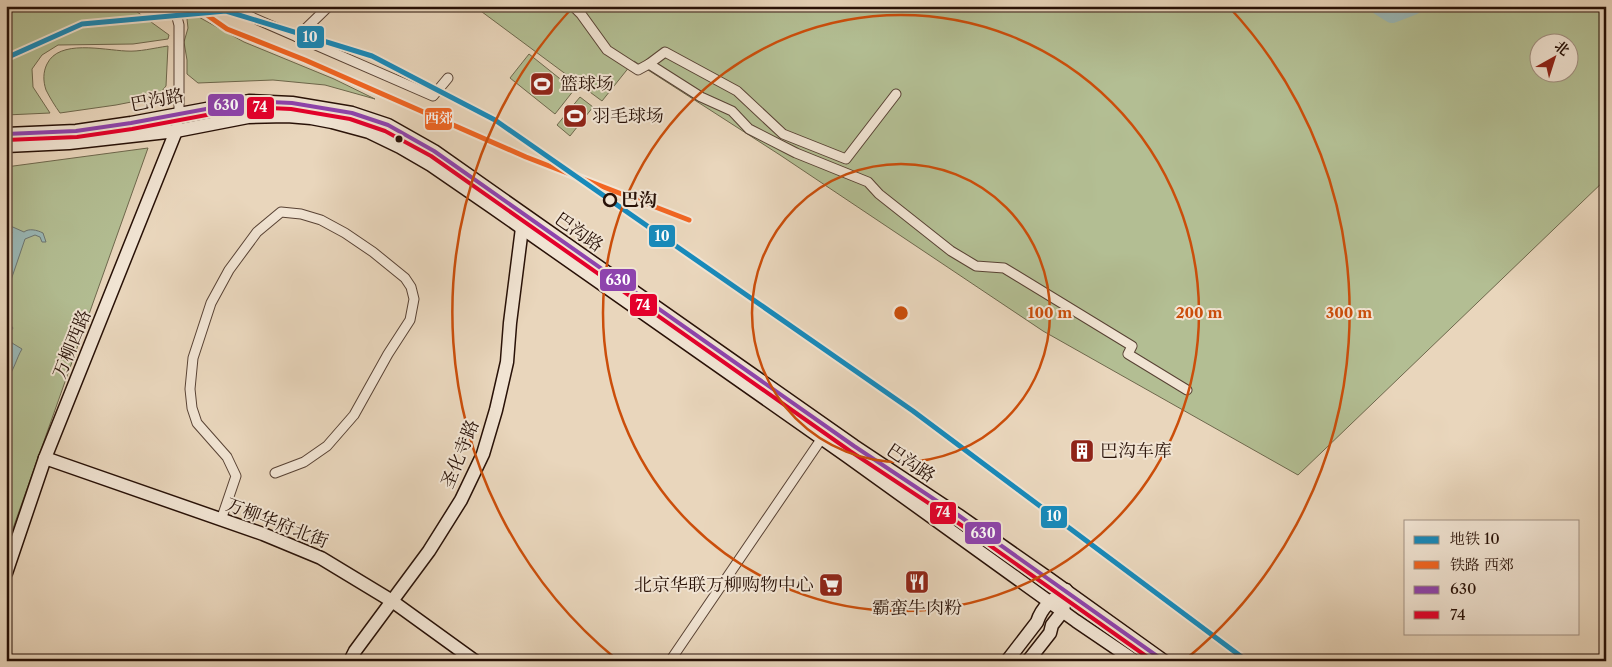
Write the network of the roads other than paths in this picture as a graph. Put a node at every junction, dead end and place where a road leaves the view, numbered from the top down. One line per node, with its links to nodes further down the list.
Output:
1 (174, 6): 9 (street)
2 (229, 6): 5 (street)
3 (330, 6): 5 (street)
4 (573, 6): 6 (street)
5 (297, 37): 7 (street)
6 (649, 64): 8 (street); 14 (street)
7 (448, 78)
8 (896, 94)
9 (180, 114): 10 (street); 11 (main road, 巴沟路); 20 (main road, 巴沟路)
10 (176, 131): 12 (main road, 巴沟路); 13 (main road, 巴沟路); 16 (main road, 万柳西路)
11 (6, 134)
12 (6, 146)
13 (522, 228): 15 (main road, 巴沟路); 21 (main road, 圣化寺路)
14 (1187, 390)
15 (822, 438): 22 (main road, 巴沟路); 26 (street)
16 (45, 458): 18 (main road, 万柳华府北街); 19 (main road, 万柳西路)
17 (275, 473): 18 (street)
18 (221, 520): 21 (main road, 万柳华府北街)
19 (6, 574)
20 (1066, 590): 22 (main road); 23 (main road); 30 (main road, 巴沟路)
21 (392, 601): 24 (main road, 圣化寺路); 25 (main road, 万柳华府北街)
22 (1049, 601): 23 (main road, 巴沟路); 27 (main road)
23 (1063, 611): 28 (main road); 29 (main road, 巴沟路)
24 (350, 661)
25 (475, 661)
26 (670, 661)
27 (1007, 661)
28 (1028, 661)
29 (1135, 661)
30 (1164, 661)

